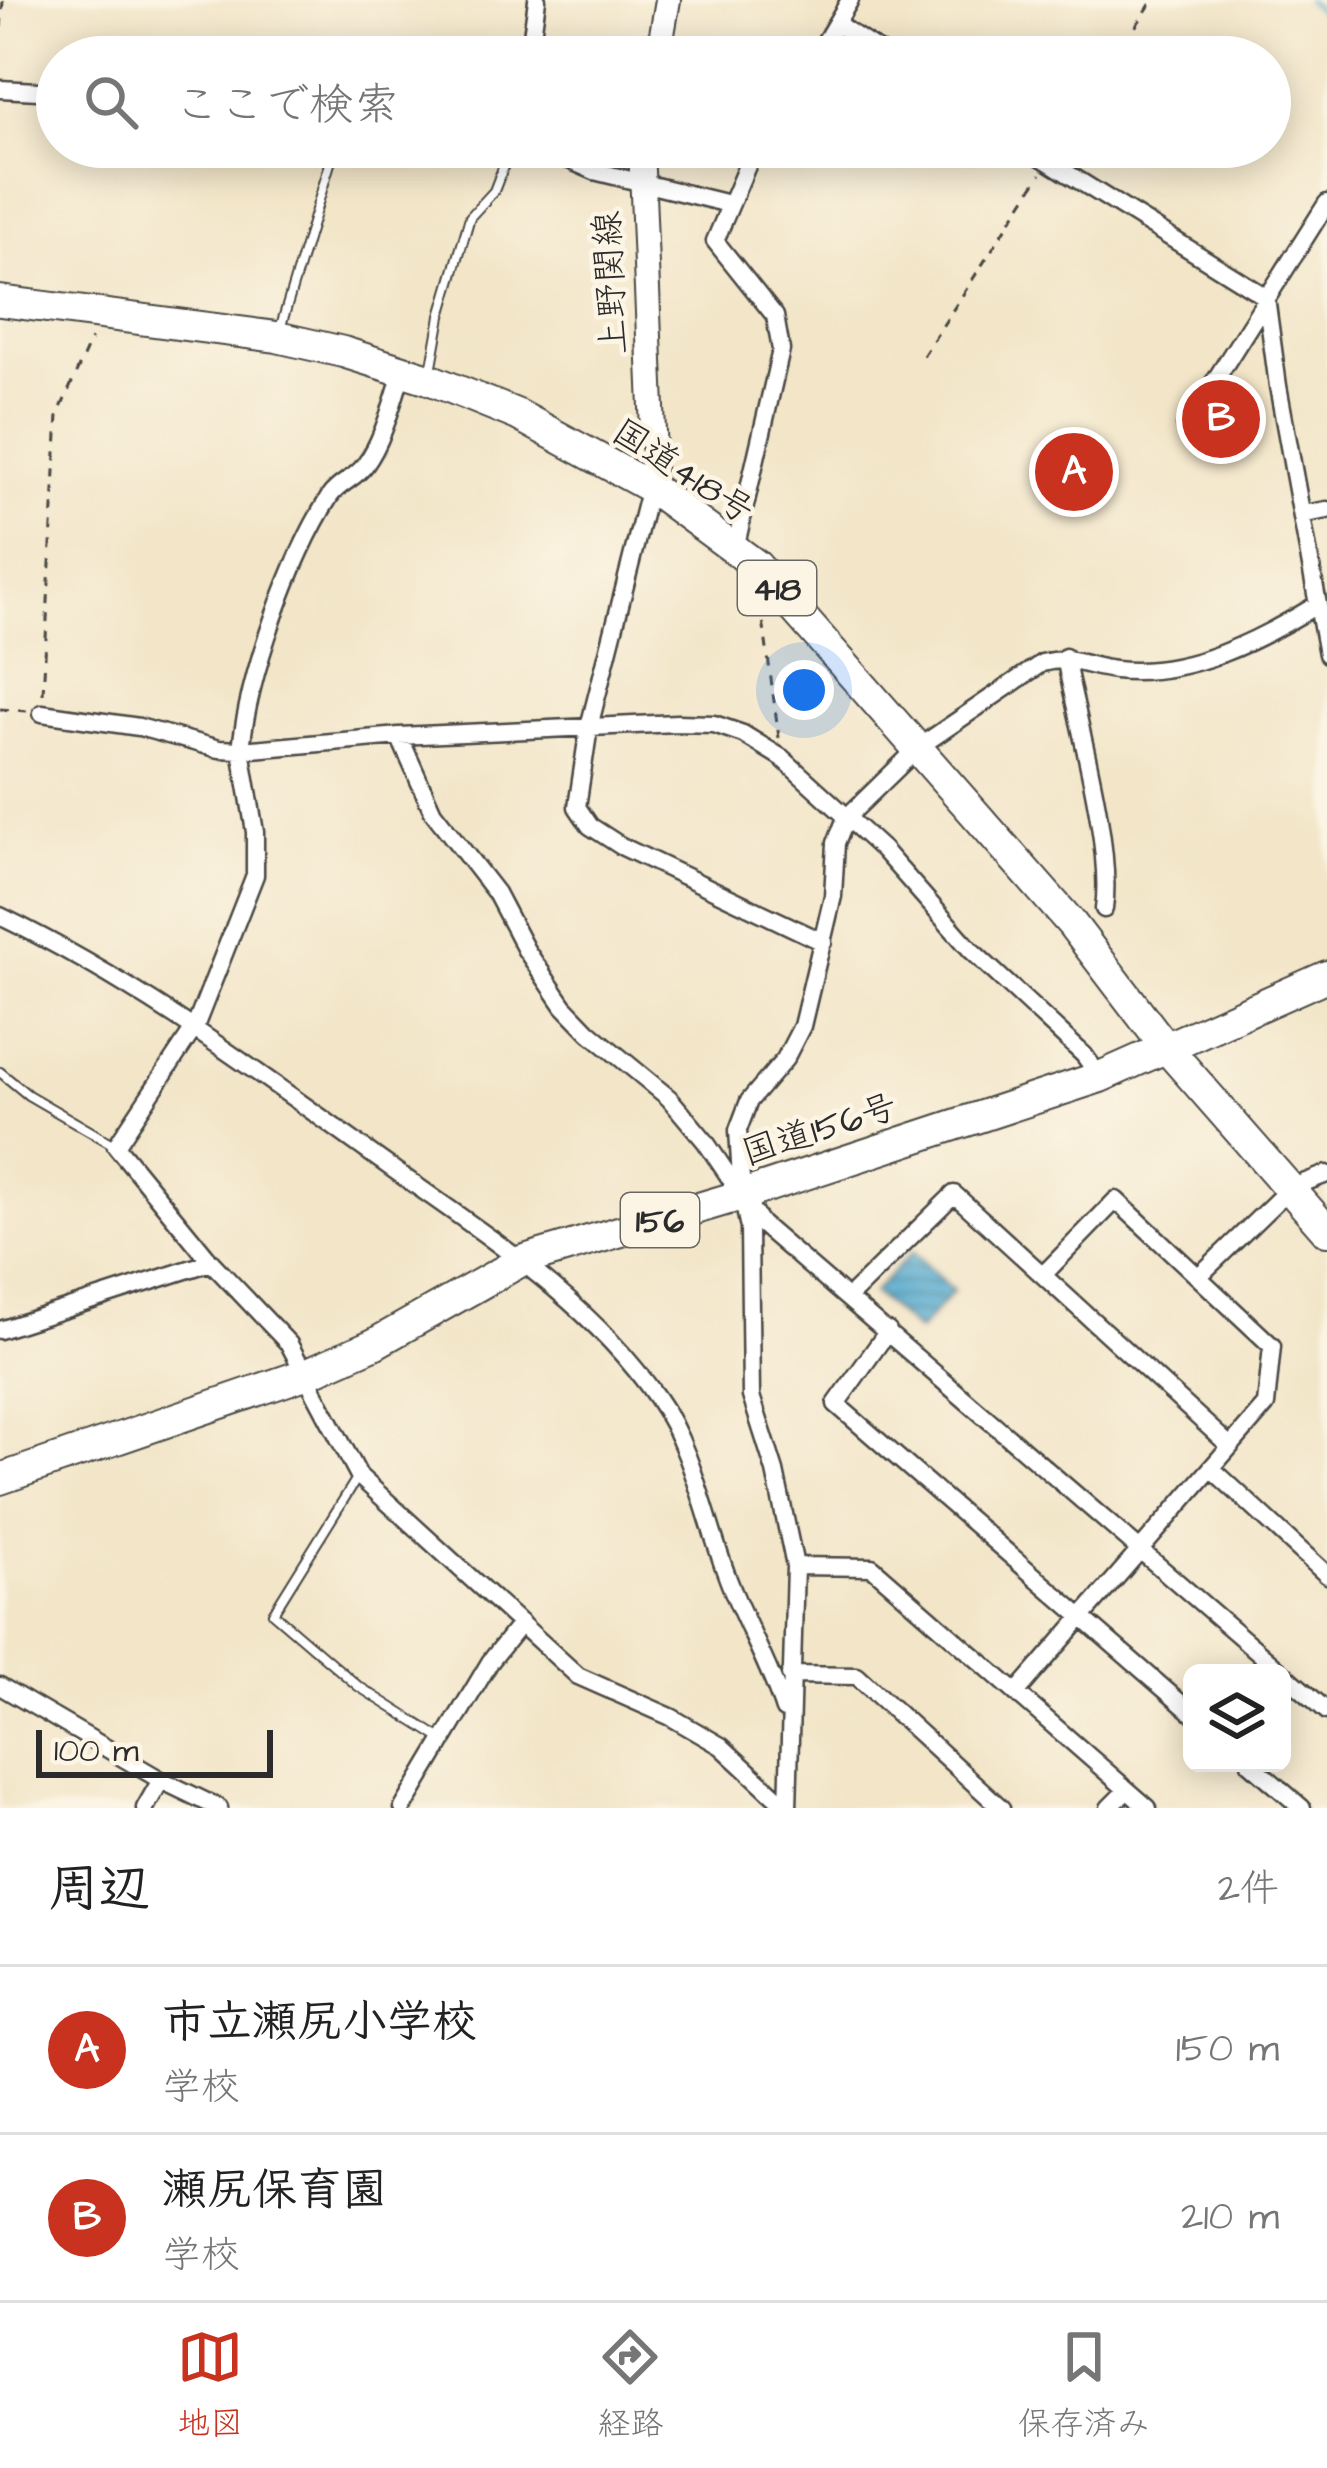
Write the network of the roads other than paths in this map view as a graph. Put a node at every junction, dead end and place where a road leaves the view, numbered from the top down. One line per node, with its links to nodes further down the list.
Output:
1 (537, 0): 5 (street)
2 (668, 0): 6 (main road)
3 (850, 0): 4 (street)
4 (837, 24): 7 (street); 8 (street)
5 (532, 36)
6 (662, 36)
7 (829, 36)
8 (855, 36)
9 (0, 89): 10 (street)
10 (36, 91)
11 (329, 168): 22 (lane)
12 (503, 168): 23 (lane)
13 (587, 168): 17 (street)
14 (640, 168): 17 (main road, 上野関線)
15 (745, 168): 19 (street)
16 (1058, 168): 20 (street)
17 (640, 182): 19 (street); 25 (main road, 上野関線)
18 (1327, 202): 20 (street)
19 (729, 204): 28 (street)
20 (1266, 298): 24 (street); 27 (street)
21 (0, 301): 22 (highway, 国道418号 / 418)
22 (278, 338): 23 (highway, 国道418号 / 418)
23 (416, 374): 25 (highway, 国道418号 / 418); 36 (street)
24 (1185, 428)
25 (650, 487): 28 (highway, 国道418号 / 418); 33 (street)
26 (1327, 510): 27 (street)
27 (1304, 514): 29 (street)
28 (745, 557): 35 (highway, 国道418号 / 418)
29 (1318, 604): 30 (street); 31 (street)
30 (1327, 654)
31 (1065, 657): 35 (street); 38 (street)
32 (42, 713): 36 (street)
33 (589, 727): 34 (street); 37 (street); 40 (street)
34 (399, 736): 36 (street); 49 (street)
35 (919, 747): 37 (street); 43 (highway, 国道418号 / 418)
36 (241, 750): 42 (street)
37 (846, 818): 40 (street); 45 (street)
38 (1104, 909)
39 (0, 916): 42 (street)
40 (823, 942): 49 (street)
41 (1327, 976): 43 (highway, 国道156号 / 156)
42 (195, 1027): 46 (street); 51 (street)
43 (1164, 1045): 45 (highway, 国道156号 / 156); 48 (highway, 国道418号 / 418)
44 (0, 1072): 46 (lane)
45 (1100, 1076): 49 (highway, 国道156号 / 156)
46 (116, 1146): 52 (street)
47 (1327, 1174): 48 (street)
48 (1290, 1188): 50 (highway, 国道418号 / 418); 54 (street)
49 (742, 1195): 51 (highway, 国道156号 / 156); 55 (street); 64 (street)
50 (1327, 1231)
51 (521, 1261): 58 (highway, 国道156号 / 156); 73 (street)
52 (211, 1262): 56 (street); 58 (street)
53 (1043, 1275): 54 (street); 55 (street); 59 (street)
54 (1198, 1277): 59 (street)
55 (849, 1297): 57 (street)
56 (0, 1330)
57 (888, 1331): 63 (street); 66 (street)
58 (308, 1372): 61 (street); 62 (highway, 国道156号 / 156)
59 (1230, 1446): 60 (street)
60 (1211, 1468): 63 (street); 65 (street)
61 (359, 1475): 67 (street); 74 (lane)
62 (0, 1479)
63 (1140, 1550): 66 (street); 72 (street)
64 (795, 1566): 68 (street); 70 (street)
65 (1327, 1575)
66 (1081, 1618): 70 (street); 71 (street)
67 (520, 1623): 74 (street); 81 (street)
68 (790, 1675): 73 (street); 82 (street)
69 (0, 1686): 76 (street)
70 (1016, 1693): 77 (street)
71 (1183, 1705)
72 (1327, 1711)
73 (789, 1726): 81 (street)
74 (441, 1739): 80 (street)
75 (1260, 1772): 85 (street)
76 (161, 1780): 78 (street); 79 (street)
77 (1127, 1790): 83 (street); 84 (street)
78 (145, 1808)
79 (219, 1808)
80 (403, 1808)
81 (788, 1808)
82 (1001, 1808)
83 (1109, 1808)
84 (1148, 1808)
85 (1302, 1808)

